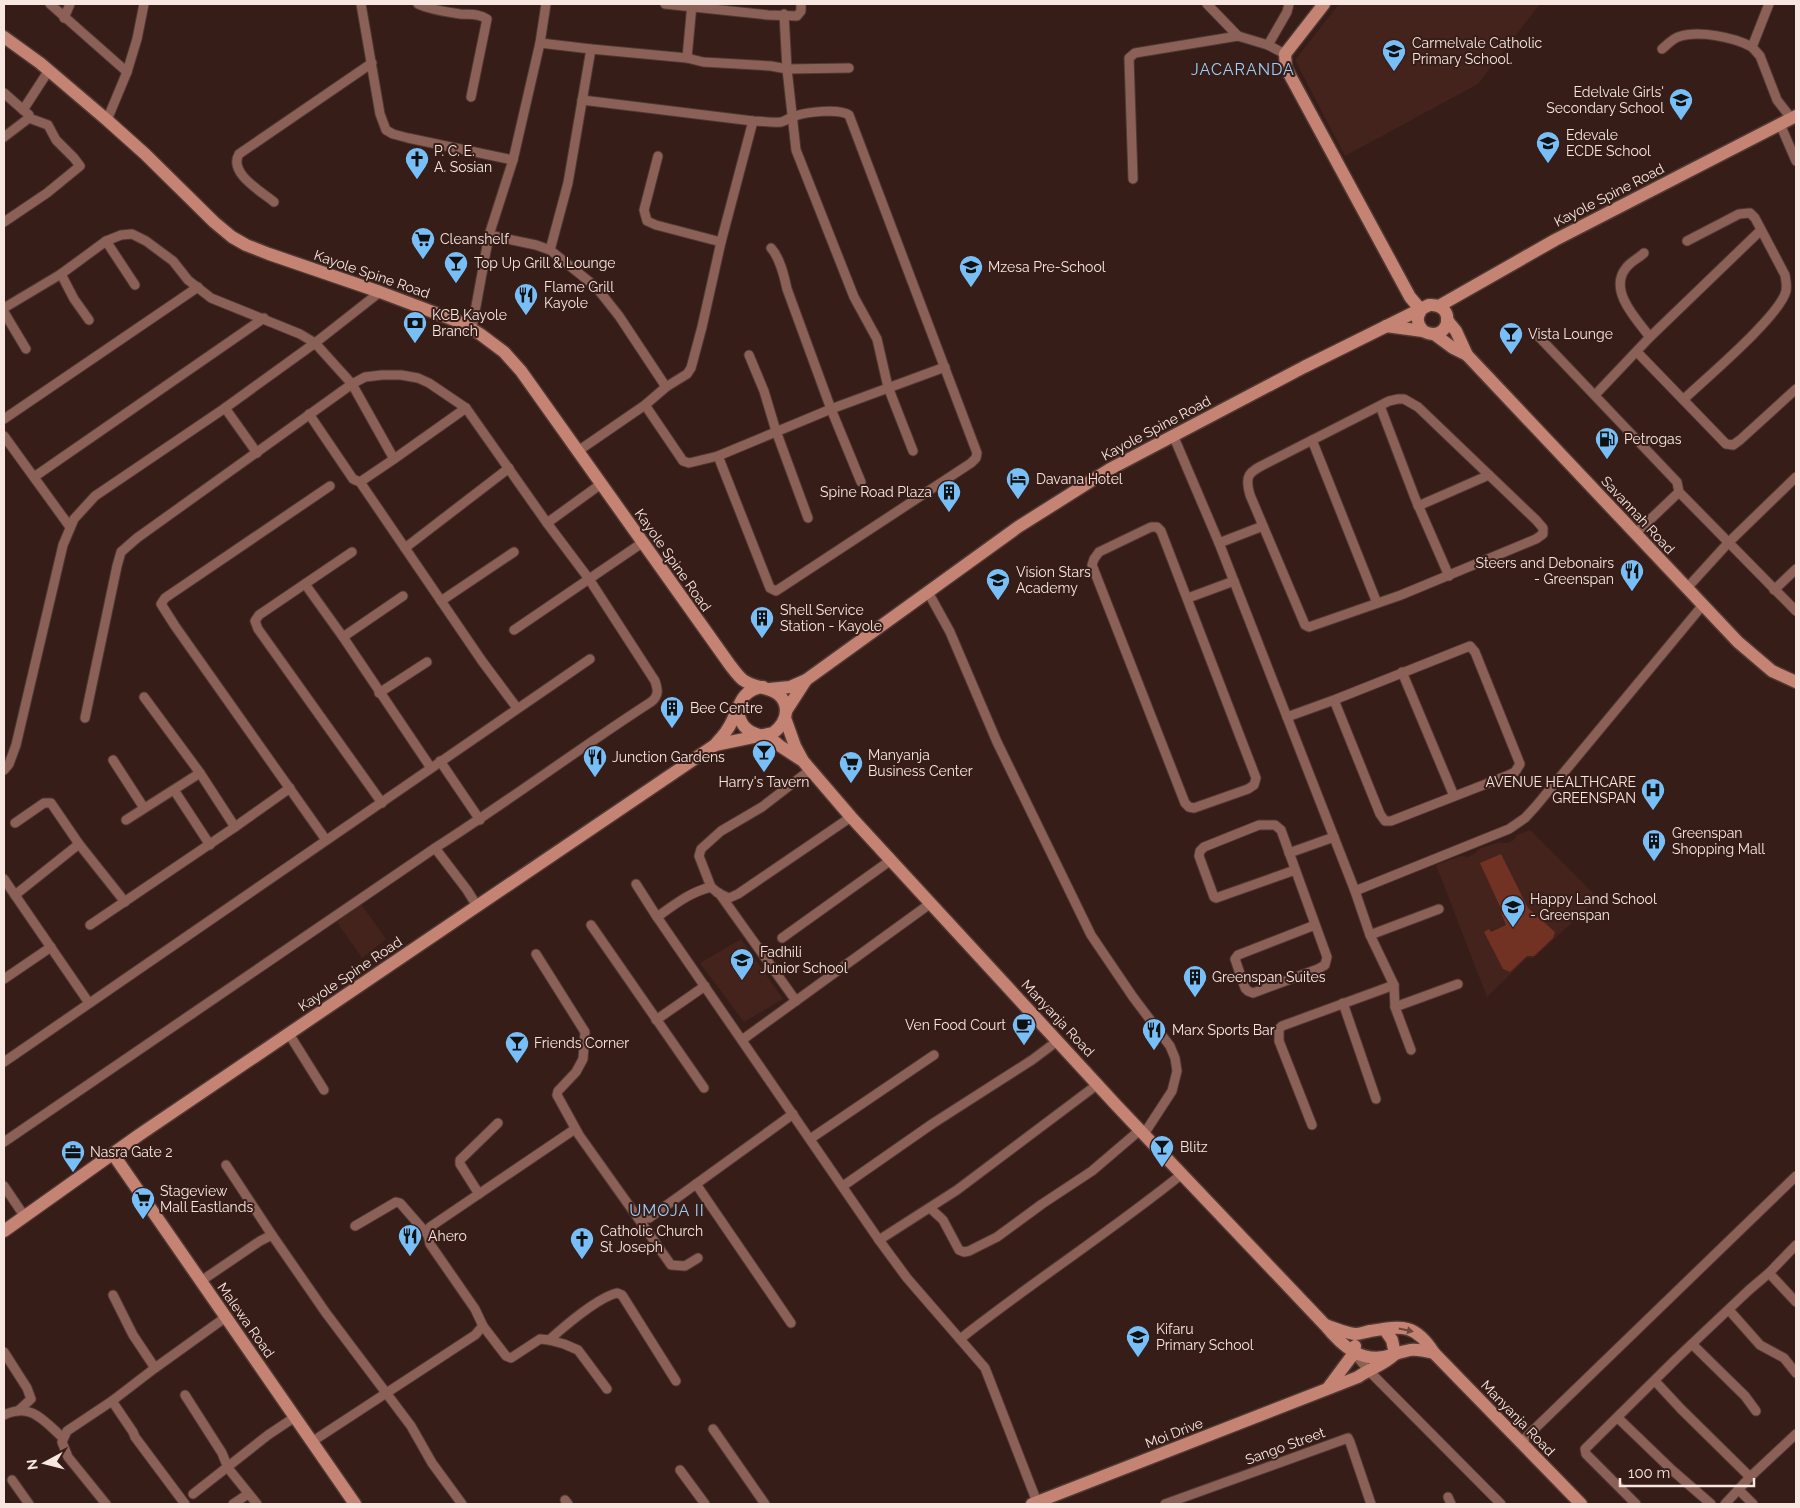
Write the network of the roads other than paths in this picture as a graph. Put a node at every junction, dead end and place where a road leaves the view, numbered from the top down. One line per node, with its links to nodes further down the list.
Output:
1 (50, 4): 15 (street)
2 (70, 4): 15 (street)
3 (144, 4): 29 (street)
4 (361, 4): 25 (street)
5 (418, 4): 31 (street)
6 (546, 4): 18 (street)
7 (665, 4): 13 (street)
8 (801, 4): 14 (street)
9 (1206, 4): 16 (street)
10 (1289, 4): 19 (street)
11 (1324, 4): 23 (main road)
12 (1769, 4): 20 (street)
13 (691, 5): 14 (street); 24 (street)
14 (784, 14): 27 (street)
15 (64, 18): 29 (street)
16 (1238, 36): 19 (street); 43 (street)
17 (4, 37): 28 (main road, Kayole Spine Road)
18 (540, 43): 21 (street); 41 (street)
19 (1268, 45): 23 (street)
20 (1752, 47): 22 (street); 35 (street)
21 (591, 49): 24 (street); 32 (street)
22 (1662, 50)
23 (1285, 54): 60 (main road)
24 (687, 58): 27 (street)
25 (372, 63): 41 (street); 44 (street)
26 (849, 68): 27 (street)
27 (787, 69): 34 (street)
28 (49, 70): 33 (street); 36 (main road, Kayole Spine Road)
29 (127, 72): 36 (street)
30 (4, 93): 33 (street)
31 (471, 97)
32 (582, 100): 37 (street); 52 (street)
33 (26, 114): 38 (street); 45 (street)
34 (793, 116): 37 (street); 75 (street); 78 (street)
35 (1789, 119): 39 (street); 58 (main road, Kayole Spine Road)
36 (107, 120): 57 (main road, Kayole Spine Road)
37 (753, 120): 50 (street)
38 (4, 137)
39 (1792, 140): 42 (street)
40 (658, 156): 50 (street)
41 (513, 160): 47 (street)
42 (1796, 161)
43 (1133, 179)
44 (274, 202)
45 (4, 222)
46 (1760, 230): 49 (street); 69 (street); 81 (street)
47 (489, 235): 52 (street); 66 (street)
48 (106, 241): 54 (street); 55 (street); 56 (street)
49 (1686, 241)
50 (721, 242): 77 (street)
51 (770, 248): 86 (street)
52 (550, 250): 77 (street)
53 (1644, 254): 69 (street)
54 (61, 274): 59 (street); 63 (street)
55 (135, 285)
56 (198, 287): 62 (street); 88 (street)
57 (380, 292): 66 (main road, Kayole Spine Road); 70 (street)
58 (1439, 306): 60 (main road); 64 (main road)
59 (4, 308)
60 (1421, 310): 65 (main road, Kayole Spine Road); 67 (main road)
61 (4, 312): 71 (street)
62 (264, 318): 70 (street); 100 (street)
63 (89, 320)
64 (1447, 320): 67 (main road); 74 (main road, Savannah Road)
65 (1385, 326): 67 (main road); 90 (main road, Kayole Spine Road)
66 (472, 328): 93 (main road, Kayole Spine Road)
67 (1429, 333): 74 (main road, Savannah Road)
68 (1538, 337): 80 (street)
69 (1650, 337): 72 (street)
70 (315, 343): 76 (street); 84 (street)
71 (26, 349)
72 (1637, 352): 80 (street); 81 (street)
73 (749, 355): 89 (street)
74 (1467, 355): 112 (main road, Savannah Road)
75 (945, 367): 78 (street); 96 (street)
76 (352, 384): 85 (street); 87 (street); 97 (street)
77 (666, 387): 82 (street)
78 (888, 387): 86 (street); 94 (street)
79 (1796, 389): 81 (street)
80 (1595, 395): 106 (street)
81 (1684, 399)
82 (645, 404): 93 (street); 96 (street)
83 (1380, 406): 92 (street); 99 (street); 107 (street)
84 (225, 408): 95 (street); 111 (street)
85 (466, 408): 97 (street); 98 (street)
86 (831, 409): 89 (street); 103 (street)
87 (309, 414): 95 (street); 102 (street)
88 (4, 419)
89 (776, 431): 96 (street); 108 (street)
90 (1173, 435): 115 (street); 126 (main road, Kayole Spine Road)
91 (4, 436): 100 (street)
92 (1312, 440): 110 (street); 130 (street)
93 (578, 451): 104 (main road, Kayole Spine Road)
94 (913, 451)
95 (257, 453): 149 (street)
96 (718, 456)
97 (394, 459): 102 (street)
98 (509, 468): 109 (street); 116 (street)
99 (1489, 475): 107 (street); 120 (street)
100 (34, 477): 111 (street)
101 (1796, 477): 113 (street)
102 (360, 482): 116 (street)
103 (861, 482)
104 (601, 484): 109 (street); 114 (main road, Kayole Spine Road)
105 (330, 486): 159 (street)
106 (1679, 492): 112 (street); 113 (street)
107 (1418, 506): 120 (street)
108 (808, 518)
109 (547, 523): 121 (street)
110 (1263, 526): 115 (street); 130 (street)
111 (70, 527): 156 (street)
112 (1635, 534): 124 (main road, Savannah Road)
113 (1729, 542): 124 (street); 125 (street)
114 (642, 543): 121 (street); 137 (main road, Kayole Spine Road)
115 (1219, 543): 122 (street)
116 (405, 548): 129 (street)
117 (352, 552): 123 (street)
118 (514, 552): 129 (street)
119 (1796, 569): 125 (street)
120 (1448, 576): 130 (street)
121 (589, 579): 133 (street); 166 (street)
122 (1234, 581): 128 (street); 148 (street)
123 (304, 584): 134 (street); 162 (street)
124 (1687, 588): 131 (main road, Savannah Road)
125 (1774, 590): 132 (street)
126 (928, 592): 139 (main road, Kayole Spine Road); 217 (street)
127 (403, 596): 134 (street)
128 (1188, 598): 128 (street)
129 (441, 601): 146 (street)
130 (1377, 603)
131 (1702, 606): 140 (main road, Savannah Road); 180 (street)
132 (1796, 611)
133 (514, 630)
134 (343, 638): 142 (street)
135 (590, 659): 146 (street)
136 (427, 662): 142 (street)
137 (730, 665): 141 (main road); 145 (main road)
138 (1402, 672): 144 (street); 161 (street); 161 (street)
139 (806, 680): 141 (main road); 147 (main road)
140 (1796, 682)
141 (767, 688): 145 (main road); 147 (main road)
142 (379, 693): 155 (street)
143 (144, 697): 157 (street)
144 (1334, 700): 148 (street); 161 (street)
145 (739, 706): 150 (main road); 151 (main road)
146 (517, 708): 153 (street)
147 (785, 714): 150 (main road); 154 (main road)
148 (1287, 717): 169 (street)
149 (85, 718)
150 (763, 735): 151 (main road); 154 (main road, Manyanja Road)
151 (715, 745): 184 (main road, Kayole Spine Road)
152 (113, 760): 163 (street)
153 (440, 761): 155 (street); 166 (street)
154 (803, 762): 158 (main road, Manyanja Road)
155 (430, 768): 162 (street)
156 (4, 770)
157 (200, 773): 160 (street); 168 (street)
158 (814, 774): 164 (main road, Manyanja Road); 179 (street)
159 (290, 788): 168 (street); 170 (street)
160 (174, 790): 163 (street); 172 (street)
161 (1454, 796)
162 (382, 803): 170 (street)
163 (144, 808): 165 (street)
164 (851, 817): 175 (main road, Manyanja Road); 179 (street)
165 (126, 820)
166 (480, 820): 173 (street)
167 (15, 823): 171 (street)
168 (235, 828): 172 (street)
169 (1334, 837): 174 (street); 180 (street)
170 (326, 840): 199 (street)
171 (79, 844): 181 (street); 182 (street)
172 (210, 844): 182 (street)
173 (435, 848): 184 (street); 219 (street)
174 (1288, 853): 176 (street); 176 (street)
175 (891, 860): 183 (main road, Manyanja Road); 191 (street)
176 (1295, 870): 189 (street)
177 (4, 879): 181 (street)
178 (636, 884): 186 (street)
179 (715, 890): 186 (street); 198 (street)
180 (1355, 891): 190 (street)
181 (15, 895): 192 (street)
182 (125, 902): 187 (street)
183 (931, 903): 198 (street); 209 (main road, Manyanja Road)
184 (476, 906): 203 (main road, Kayole Spine Road)
185 (1439, 909): 190 (street)
186 (657, 917): 197 (street)
187 (90, 925)
188 (591, 925): 202 (street)
189 (1315, 925): 189 (street)
190 (1370, 935): 195 (street)
191 (782, 938)
192 (51, 947): 194 (street); 199 (street)
193 (536, 954): 216 (street)
194 (4, 978)
195 (1394, 984): 200 (street); 201 (street)
196 (1458, 984): 201 (street)
197 (705, 986): 202 (street); 204 (street)
198 (796, 1000): 204 (street)
199 (90, 1003): 208 (street)
200 (1343, 1004): 212 (street); 215 (street)
201 (1395, 1006): 206 (street)
202 (656, 1020): 210 (street)
203 (289, 1034): 211 (street); 220 (main road, Kayole Spine Road)
204 (742, 1040): 213 (street)
205 (1052, 1045): 226 (street)
206 (1411, 1050)
207 (934, 1055): 218 (street)
208 (4, 1062)
209 (1098, 1084): 217 (main road, Manyanja Road); 228 (street)
210 (704, 1088)
211 (324, 1090)
212 (1376, 1098)
213 (793, 1114): 218 (street); 224 (street)
214 (498, 1122): 227 (street)
215 (1312, 1125)
216 (575, 1128): 227 (street); 230 (street)
217 (1142, 1132): 222 (main road, Manyanja Road); 228 (street)
218 (810, 1139): 226 (street)
219 (4, 1142)
220 (113, 1154): 229 (main road, Kayole Spine Road); 239 (main road, Malewa Road)
221 (226, 1165): 233 (street)
222 (1182, 1174): 245 (main road, Manyanja Road); 250 (street)
223 (1796, 1176): 277 (street)
224 (696, 1184): 230 (street); 244 (street)
225 (4, 1186): 229 (street)
226 (843, 1186): 235 (street)
227 (479, 1194): 234 (street)
228 (930, 1208): 235 (street)
229 (25, 1217): 232 (main road, Kayole Spine Road)
230 (638, 1218): 237 (street)
231 (355, 1226): 234 (street)
232 (4, 1231)
233 (272, 1235): 239 (street); 265 (street)
234 (428, 1235): 246 (street)
235 (880, 1240): 250 (street)
236 (1796, 1245): 238 (street)
237 (698, 1258)
238 (1769, 1273): 241 (street); 242 (street)
239 (201, 1281): 243 (main road, Malewa Road)
240 (113, 1295): 257 (street)
241 (1796, 1302)
242 (1729, 1310): 252 (street); 260 (street)
243 (226, 1318): 257 (street); 271 (main road, Malewa Road)
244 (790, 1323)
245 (1325, 1324): 248 (main road, Manyanja Road); 251 (main road, Manyanja Road)
246 (483, 1326): 249 (street); 265 (street)
247 (1385, 1330): 248 (main road, Manyanja Road); 255 (main road, Manyanja Road, one-way to 255); 256 (main road)
248 (1358, 1334): 254 (main road)
249 (550, 1340): 262 (street); 263 (street)
250 (960, 1340): 285 (street)
251 (1338, 1341): 254 (main road, Manyanja Road); 259 (main road)
252 (1692, 1344): 261 (street); 269 (street)
253 (4, 1352): 268 (street)
254 (1354, 1353): 256 (main road, Manyanja Road); 258 (street); 259 (main road)
255 (1434, 1353): 256 (main road, Manyanja Road); 277 (main road, Manyanja Road)
256 (1395, 1354): 258 (main road, Moi Drive)
257 (155, 1368): 267 (street)
258 (1368, 1370): 264 (main road, Moi Drive); 297 (street)
259 (1341, 1372): 264 (main road)
260 (1796, 1373)
261 (1655, 1380): 272 (street); 280 (street)
262 (676, 1381)
263 (607, 1388)
264 (1327, 1390): 285 (main road, Moi Drive)
265 (386, 1393): 276 (street); 292 (street)
266 (185, 1394): 278 (street)
267 (112, 1401): 275 (street); 288 (street)
268 (18, 1411): 270 (street); 275 (street)
269 (1756, 1411)
270 (4, 1415)
271 (296, 1417): 276 (main road, Malewa Road); 278 (street)
272 (1618, 1418): 299 (street); 300 (street)
273 (713, 1429): 294 (street)
274 (1796, 1434): 280 (street)
275 (63, 1438): 287 (street)
276 (313, 1441): 291 (main road, Malewa Road)
277 (1521, 1442): 298 (main road, Manyanja Road)
278 (228, 1468): 283 (street); 284 (street)
279 (680, 1470): 293 (street)
280 (1750, 1477): 282 (street)
281 (12, 1480): 286 (street)
282 (1739, 1490): 301 (street); 302 (street)
283 (193, 1494)
284 (248, 1494): 289 (street); 290 (street)
285 (1034, 1503)
286 (29, 1504)
287 (106, 1504)
288 (185, 1504)
289 (233, 1504)
290 (257, 1504)
291 (355, 1504)
292 (462, 1504)
293 (705, 1504)
294 (765, 1504)
295 (1165, 1504): 296 (street, Sango Street)
296 (1371, 1504)
297 (1501, 1504)
298 (1581, 1504)
299 (1636, 1504)
300 (1711, 1504)
301 (1725, 1504)
302 (1753, 1504)

